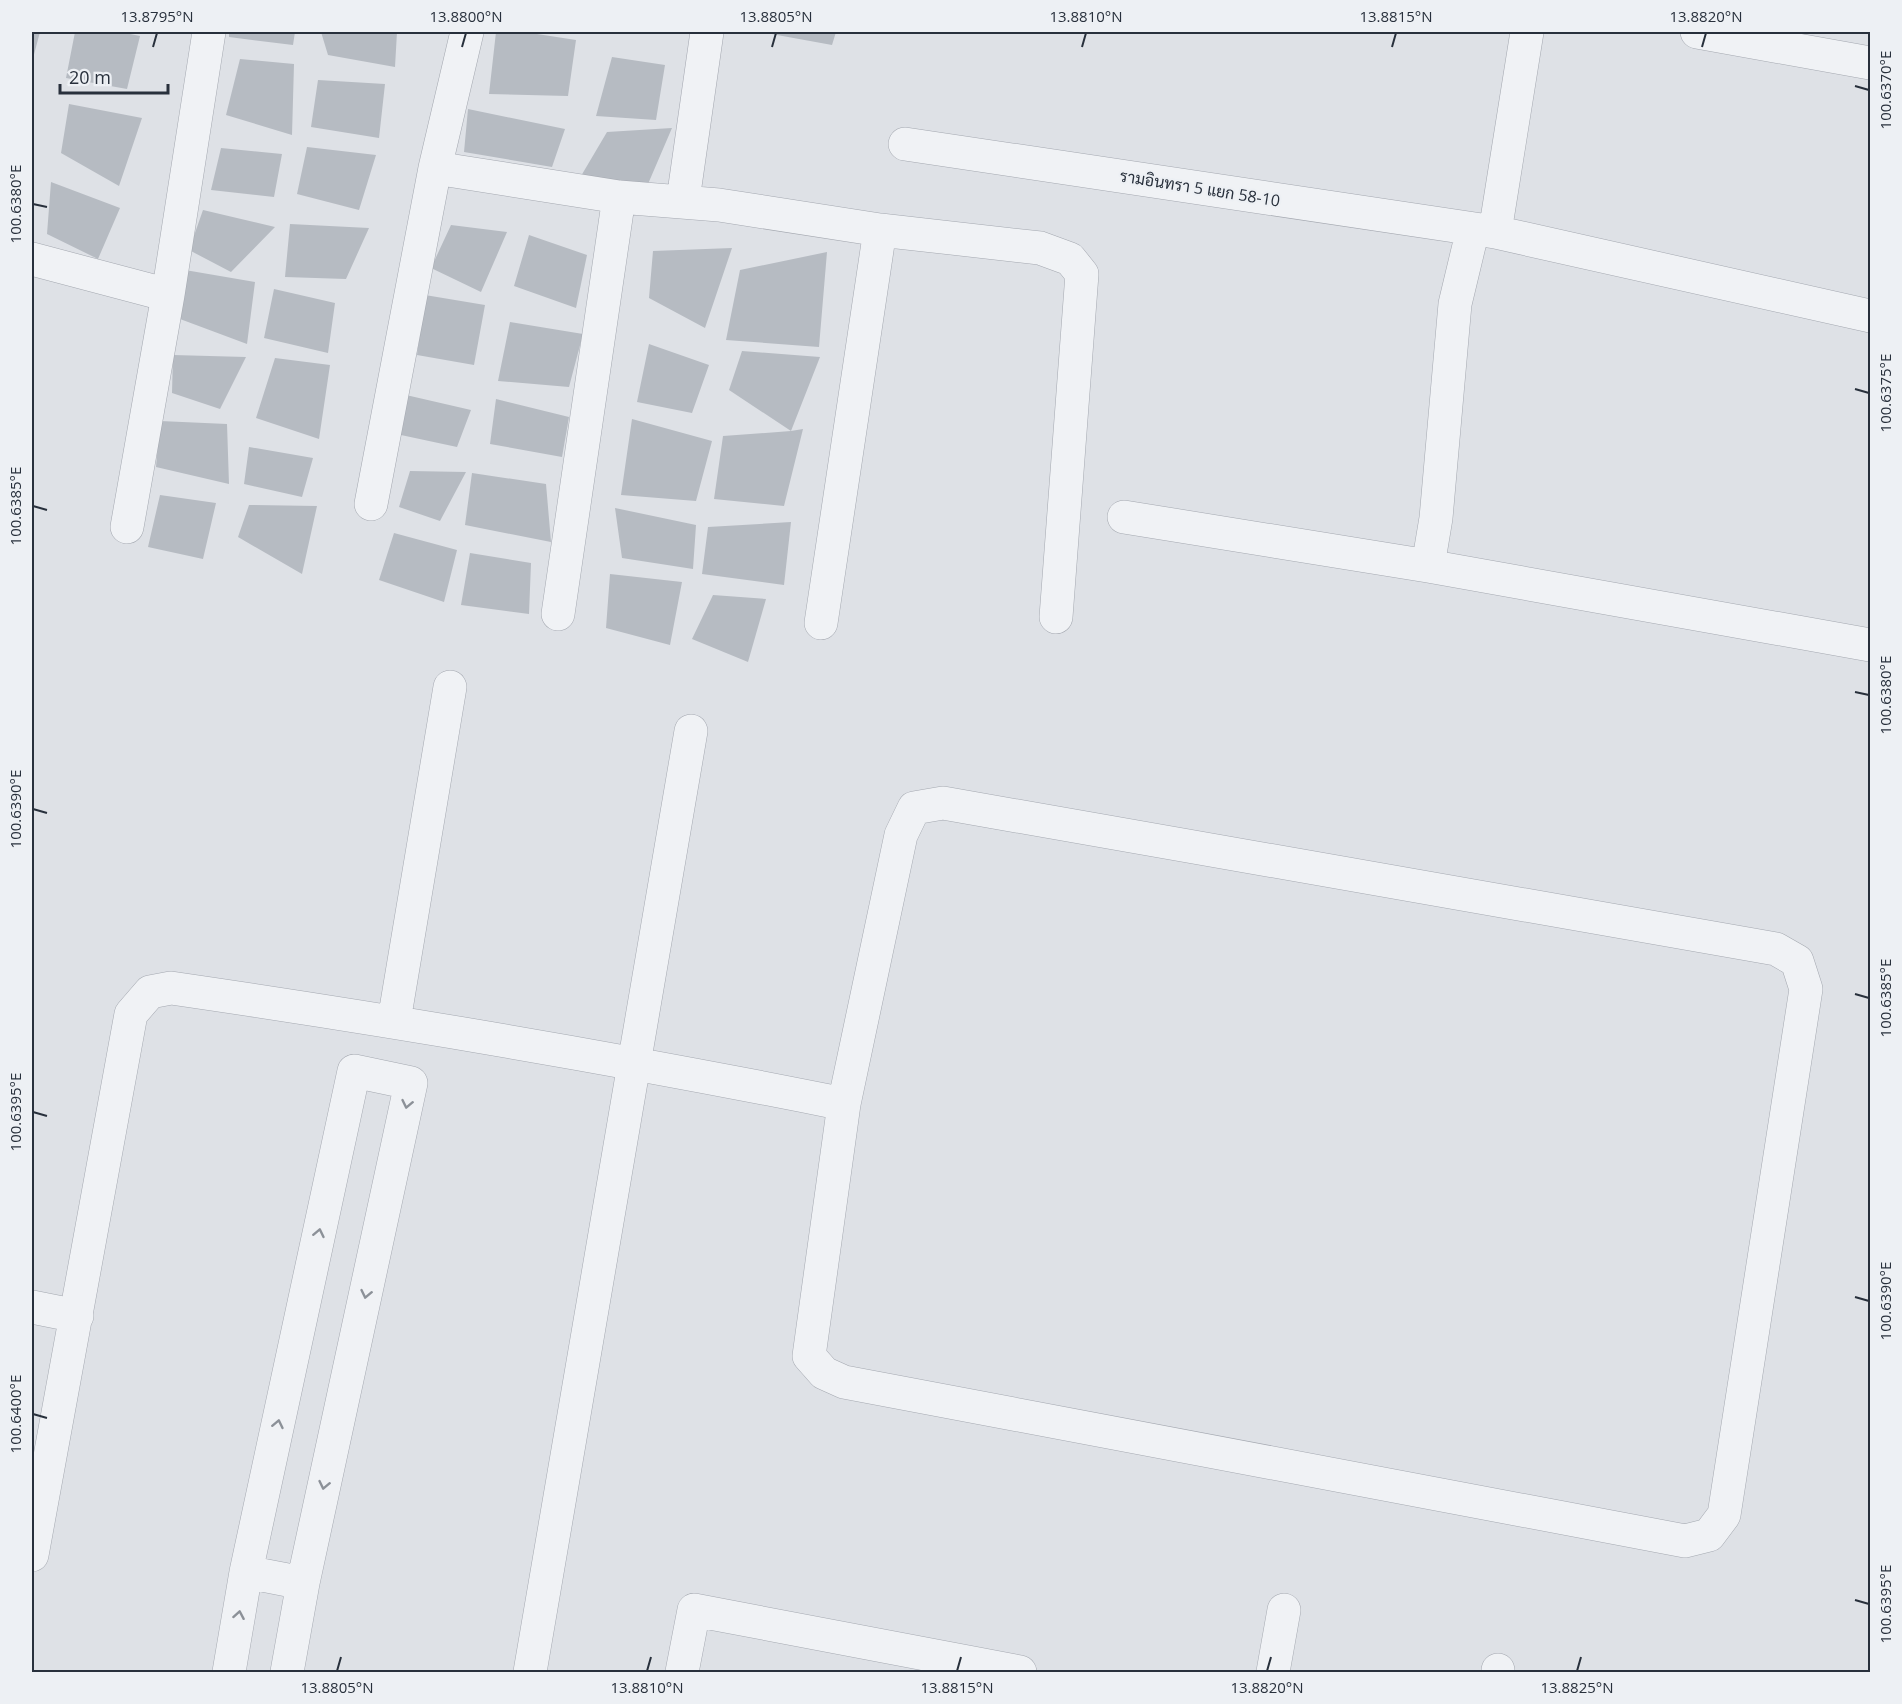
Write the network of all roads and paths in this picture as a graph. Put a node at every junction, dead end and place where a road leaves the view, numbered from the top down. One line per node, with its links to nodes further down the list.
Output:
1 (209, 32): 14 (street)
2 (467, 32): 8 (street)
3 (707, 32): 10 (street)
4 (1527, 32): 12 (street)
5 (1697, 32): 6 (street)
6 (1870, 63)
7 (905, 144): 12 (street, รามอินทรา 5 แยก 58-10)
8 (435, 168): 9 (street); 16 (street)
9 (620, 197): 10 (street); 20 (street)
10 (683, 200): 11 (street)
11 (880, 230): 21 (street); 22 (street)
12 (1484, 231): 15 (street, รามอินทรา 5 แยก 58-10); 19 (street)
13 (32, 259): 14 (street)
14 (168, 295): 18 (street)
15 (1870, 316)
16 (371, 504)
17 (1124, 517): 19 (street)
18 (127, 527)
19 (1428, 566): 23 (street)
20 (558, 614)
21 (1056, 617)
22 (821, 623)
23 (1870, 645)
24 (450, 687): 26 (street)
25 (691, 731): 27 (street)
26 (394, 1021): 27 (street); 30 (street)
27 (636, 1063): 28 (street); 37 (street)
28 (844, 1104): 28 (street)
29 (32, 1307): 30 (street)
30 (77, 1317): 31 (street)
31 (32, 1555)
32 (246, 1572): 33 (street); 33 (street, one-way to 33); 35 (street, one-way to 32)
33 (303, 1583): 36 (street)
34 (1284, 1610): 40 (street)
35 (229, 1672)
36 (287, 1672)
37 (530, 1672)
38 (682, 1672): 39 (street)
39 (1020, 1672)
40 (1273, 1672)

